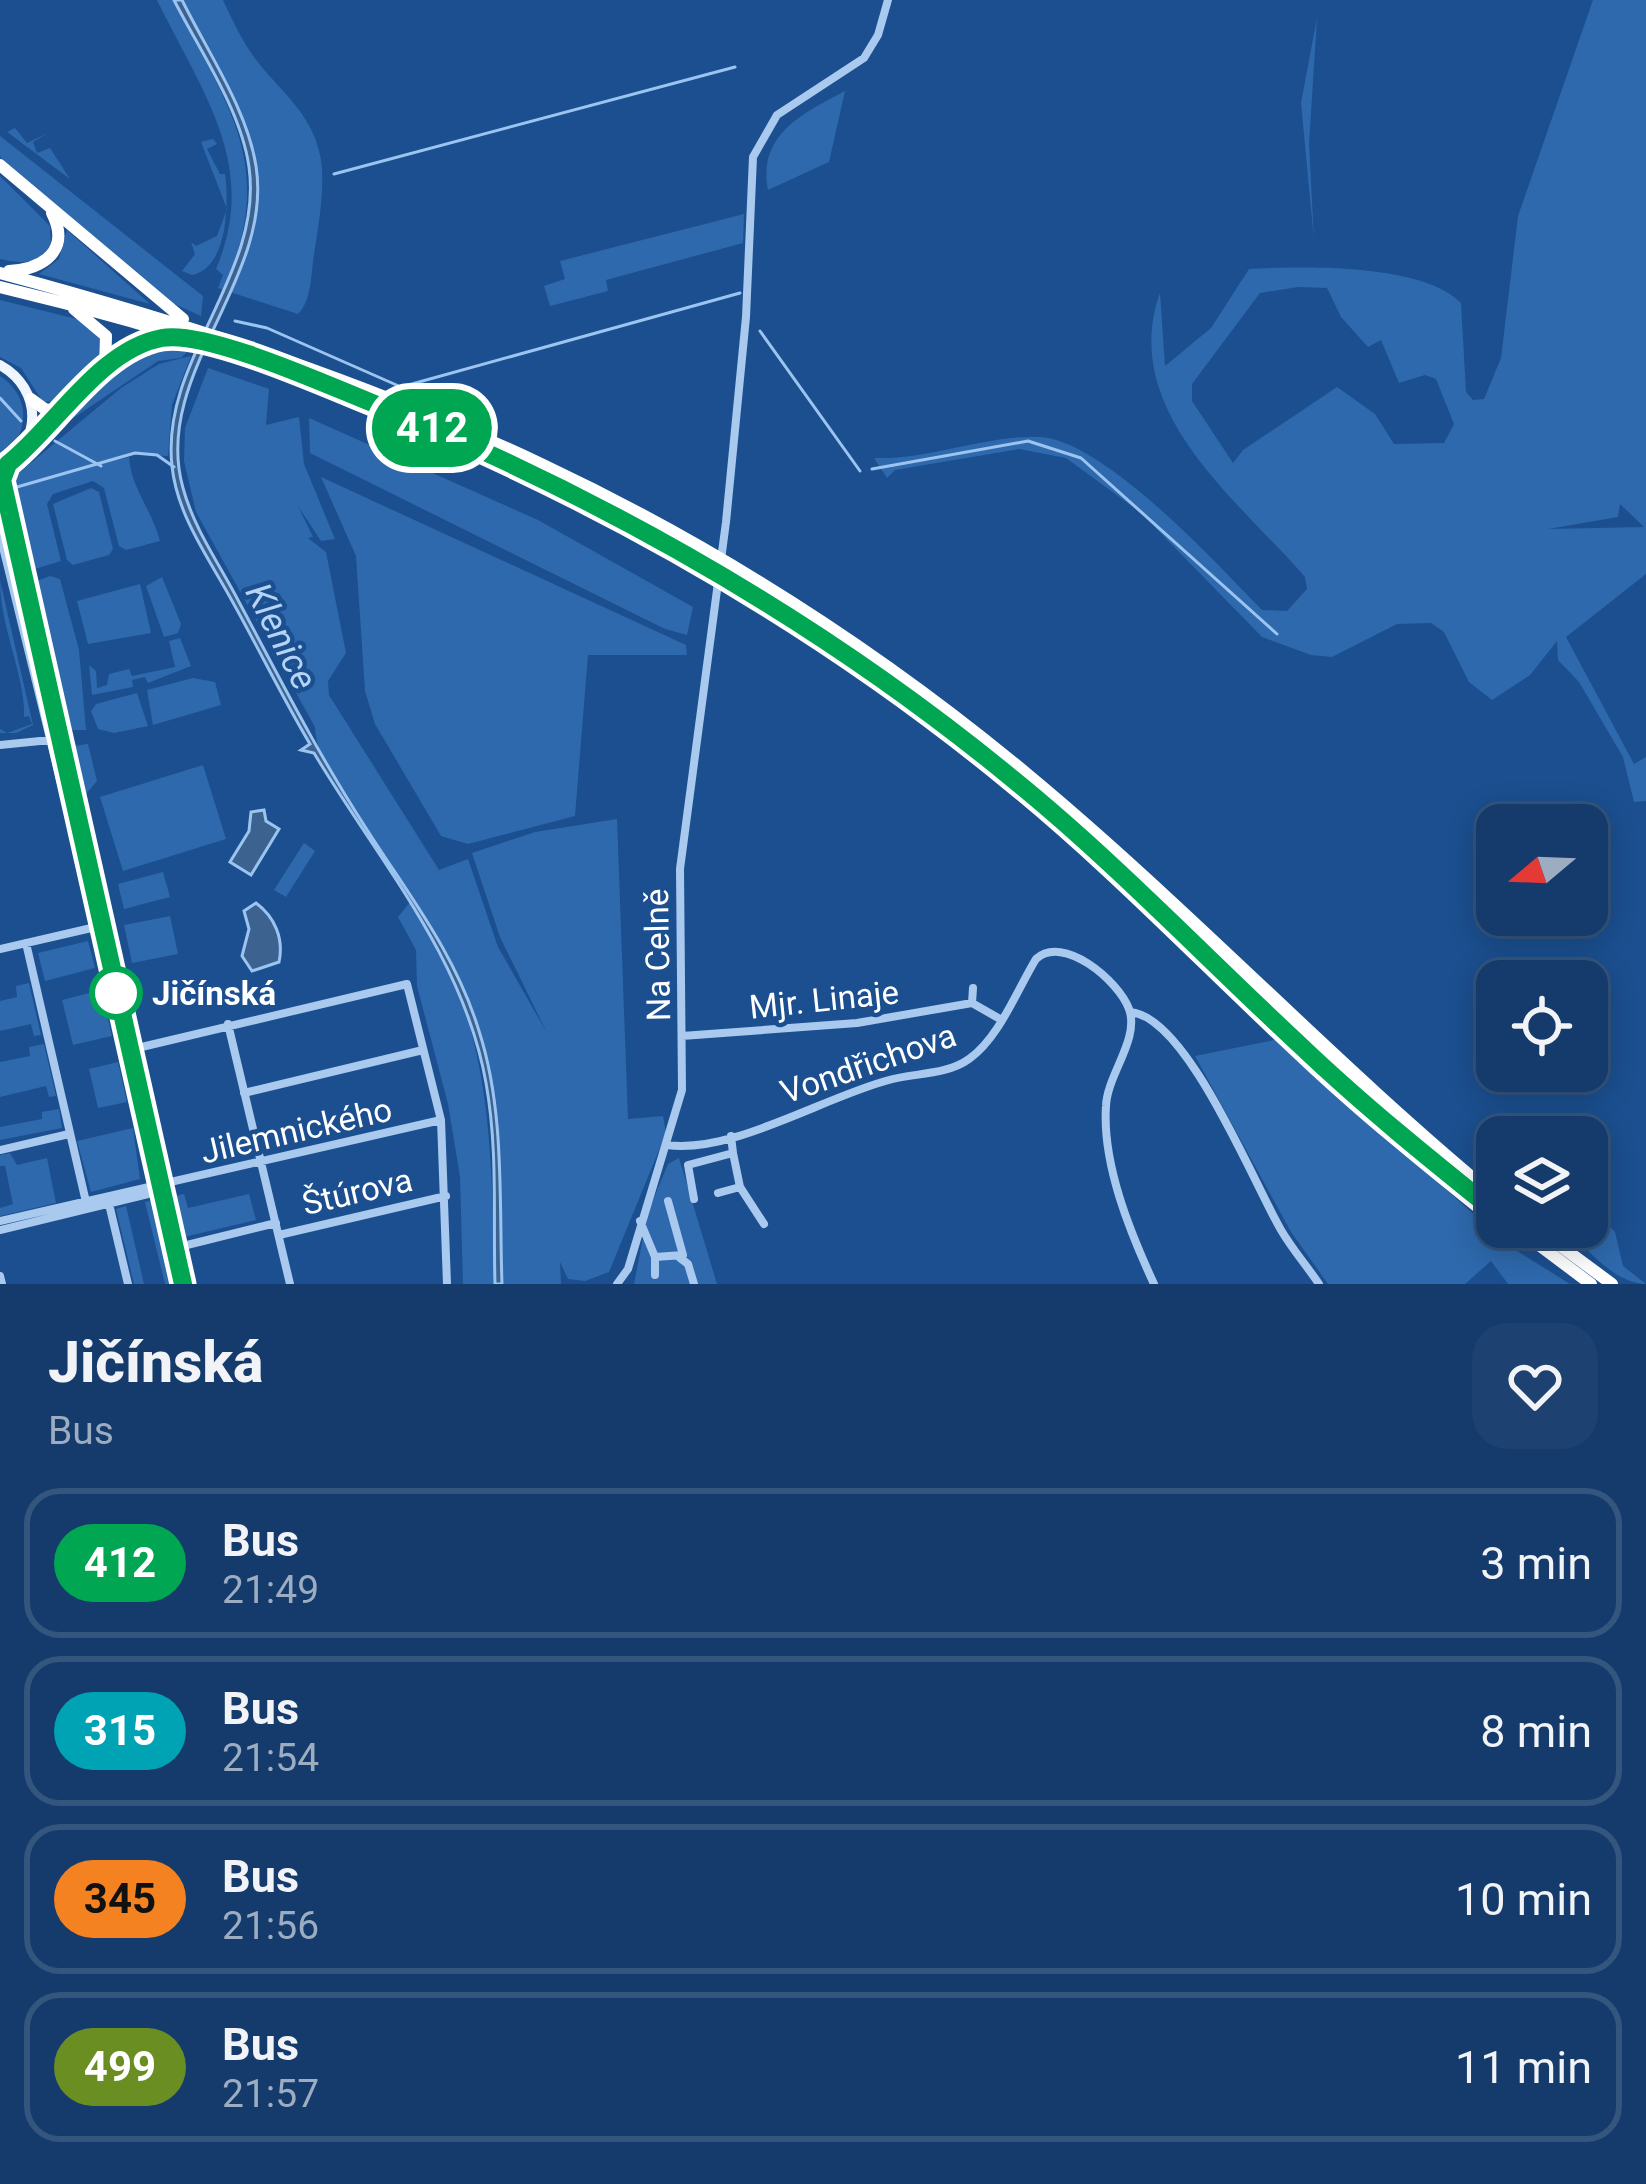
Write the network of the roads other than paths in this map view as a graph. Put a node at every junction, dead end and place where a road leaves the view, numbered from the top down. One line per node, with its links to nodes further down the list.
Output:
1 (888, 0): 27 (street, Na Celně)
2 (0, 166): 3 (highway)
3 (48, 207): 4 (highway); 7 (highway)
4 (0, 272): 7 (highway)
5 (0, 287): 6 (highway)
6 (52, 299): 7 (highway); 10 (highway)
7 (187, 330): 8 (highway); 10 (highway)
8 (231, 344): 38 (highway); 42 (highway)
9 (0, 365): 11 (main road)
10 (102, 374): 12 (highway)
11 (31, 399): 12 (highway); 13 (main road)
12 (67, 408): 13 (highway)
13 (20, 452): 14 (main road)
14 (4, 465): 16 (street)
15 (0, 535): 17 (street)
16 (60, 739): 17 (street); 19 (street)
17 (47, 740): 18 (street); 19 (street)
18 (0, 745)
19 (100, 926): 20 (street); 28 (street)
20 (26, 943): 21 (street); 32 (street)
21 (0, 949)
22 (973, 988): 23 (street)
23 (972, 1003): 25 (street); 27 (street, Mjr. Linaje)
24 (1130, 1012): 25 (street, Vondřichova); 65 (street); 66 (street)
25 (1000, 1019): 33 (street, Vondřichova)
26 (228, 1024): 28 (street); 29 (street); 30 (street)
27 (682, 1036): 34 (street, Na Celně)
28 (129, 1050): 39 (street)
29 (423, 1050): 30 (street); 31 (street)
30 (244, 1093): 37 (street)
31 (442, 1120): 37 (street, Jilemnického); 43 (street)
32 (69, 1134): 35 (street); 47 (street)
33 (731, 1136): 34 (street, Vondřichova); 36 (street)
34 (668, 1145): 48 (street, Na Celně)
35 (0, 1150)
36 (734, 1154): 40 (street); 44 (street)
37 (262, 1162): 39 (street, Jilemnického); 49 (street)
38 (1476, 1180)
39 (161, 1186): 45 (street, Jilemnického); 53 (street)
40 (740, 1187): 41 (street); 50 (street)
41 (718, 1193)
42 (1476, 1195)
43 (446, 1196): 52 (street, Štúrova); 62 (street)
44 (694, 1199)
45 (108, 1200): 47 (street, Jilemnického); 51 (street, Jilemnického); 59 (street)
46 (668, 1201): 57 (street)
47 (86, 1202): 51 (street, Jilemnického)
48 (639, 1220): 56 (street); 63 (street, Na Celně)
49 (276, 1223): 52 (street); 53 (street, Štúrova)
50 (764, 1224)
51 (0, 1226)
52 (279, 1234): 61 (street)
53 (175, 1248): 60 (street)
54 (1543, 1248): 67 (highway)
55 (1563, 1248): 68 (highway)
56 (655, 1257): 57 (street); 58 (street)
57 (680, 1258): 64 (street)
58 (656, 1275)
59 (128, 1284)
60 (184, 1284)
61 (290, 1284)
62 (447, 1284)
63 (617, 1284)
64 (694, 1284)
65 (1154, 1284)
66 (1319, 1284)
67 (1591, 1284)
68 (1612, 1284)

